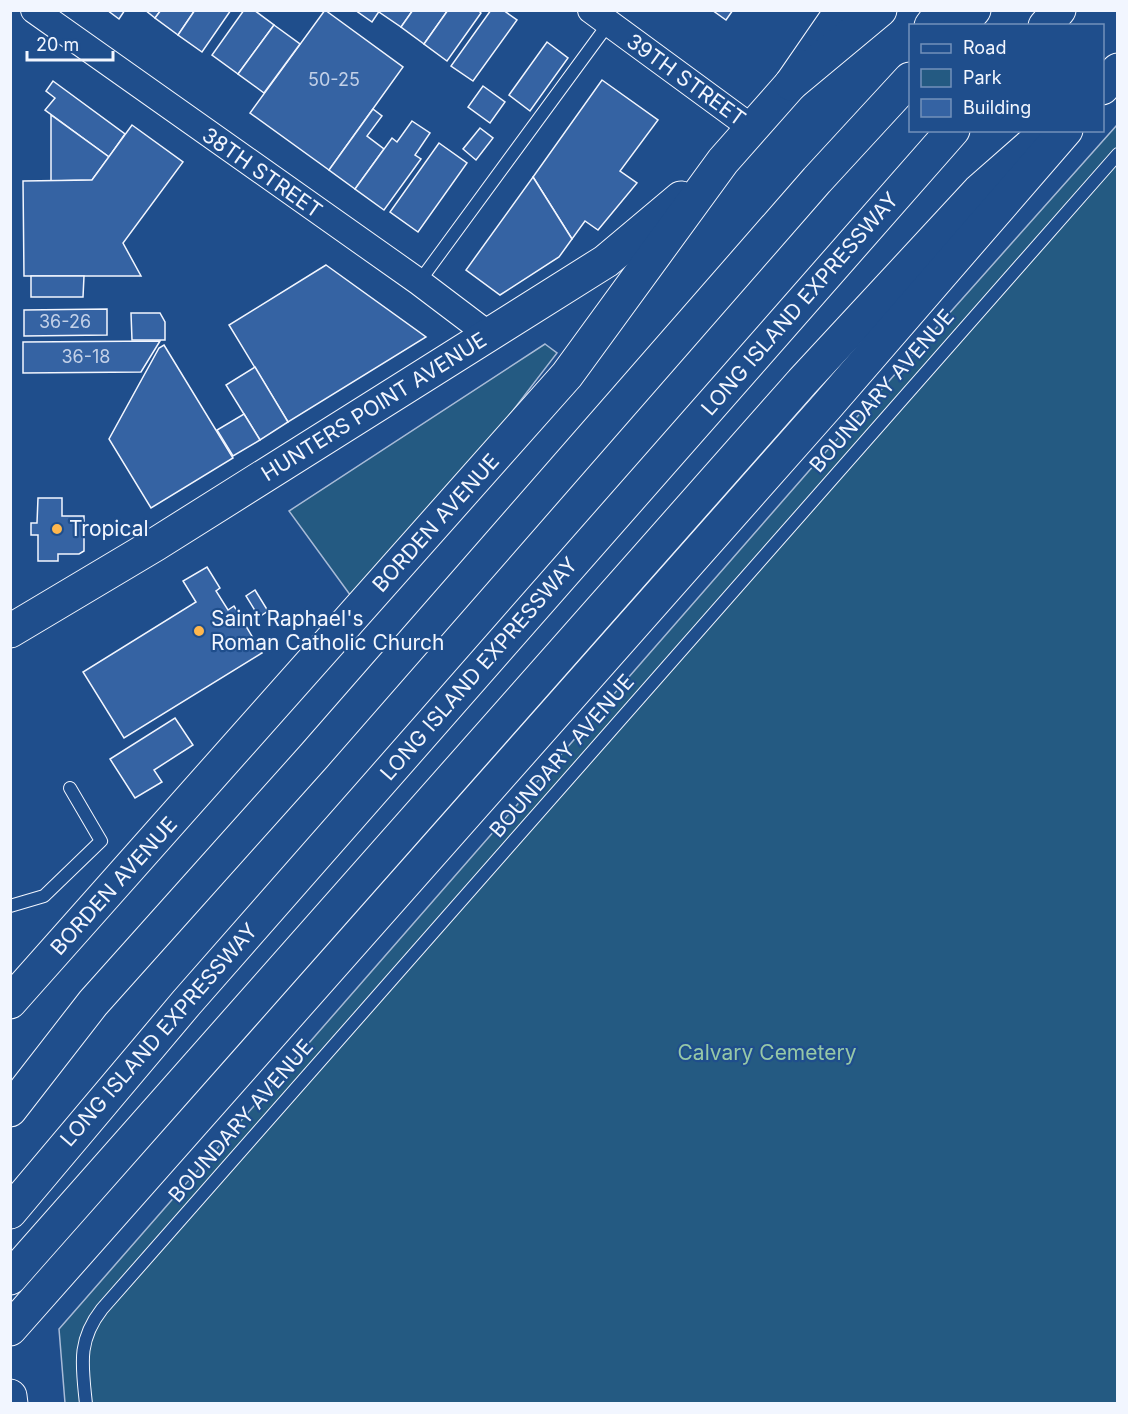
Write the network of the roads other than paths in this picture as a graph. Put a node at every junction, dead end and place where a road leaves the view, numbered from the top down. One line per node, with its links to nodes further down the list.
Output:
1 (34, 10): 24 (street, 38TH STREET)
2 (842, 10): 15 (main road)
3 (880, 10): 15 (main road)
4 (943, 10): 8 (main road)
5 (974, 10): 9 (main road)
6 (1059, 10): 10 (main road)
7 (600, 17): 17 (street, 39TH STREET); 24 (lane)
8 (932, 24)
9 (962, 24)
10 (1048, 24)
11 (909, 55): 23 (main road)
12 (1118, 69): 14 (main road); 16 (main road)
13 (909, 80): 23 (main road)
14 (1104, 80)
15 (791, 84): 17 (main road)
16 (1104, 85)
17 (752, 128): 22 (main road)
18 (951, 132): 33 (main road, LONG ISLAND EXPRESSWAY)
19 (1045, 132): 34 (main road)
20 (1064, 132): 35 (main road)
21 (1118, 154): 38 (lane, BOUNDARY AVENUE)
22 (723, 162): 25 (main road, HUNTERS POINT AVENUE); 29 (main road, BORDEN AVENUE)
23 (817, 180): 30 (main road)
24 (419, 282): 25 (street, 38TH STREET)
25 (489, 335): 26 (main road, HUNTERS POINT AVENUE)
26 (10, 632)
27 (70, 788): 28 (lane)
28 (10, 906)
29 (10, 1002)
30 (93, 1003): 31 (main road); 32 (main road)
31 (10, 1084)
32 (10, 1110)
33 (10, 1212)
34 (10, 1278)
35 (10, 1329)
36 (10, 1396): 37 (main road)
37 (11, 1404)
38 (86, 1404)

